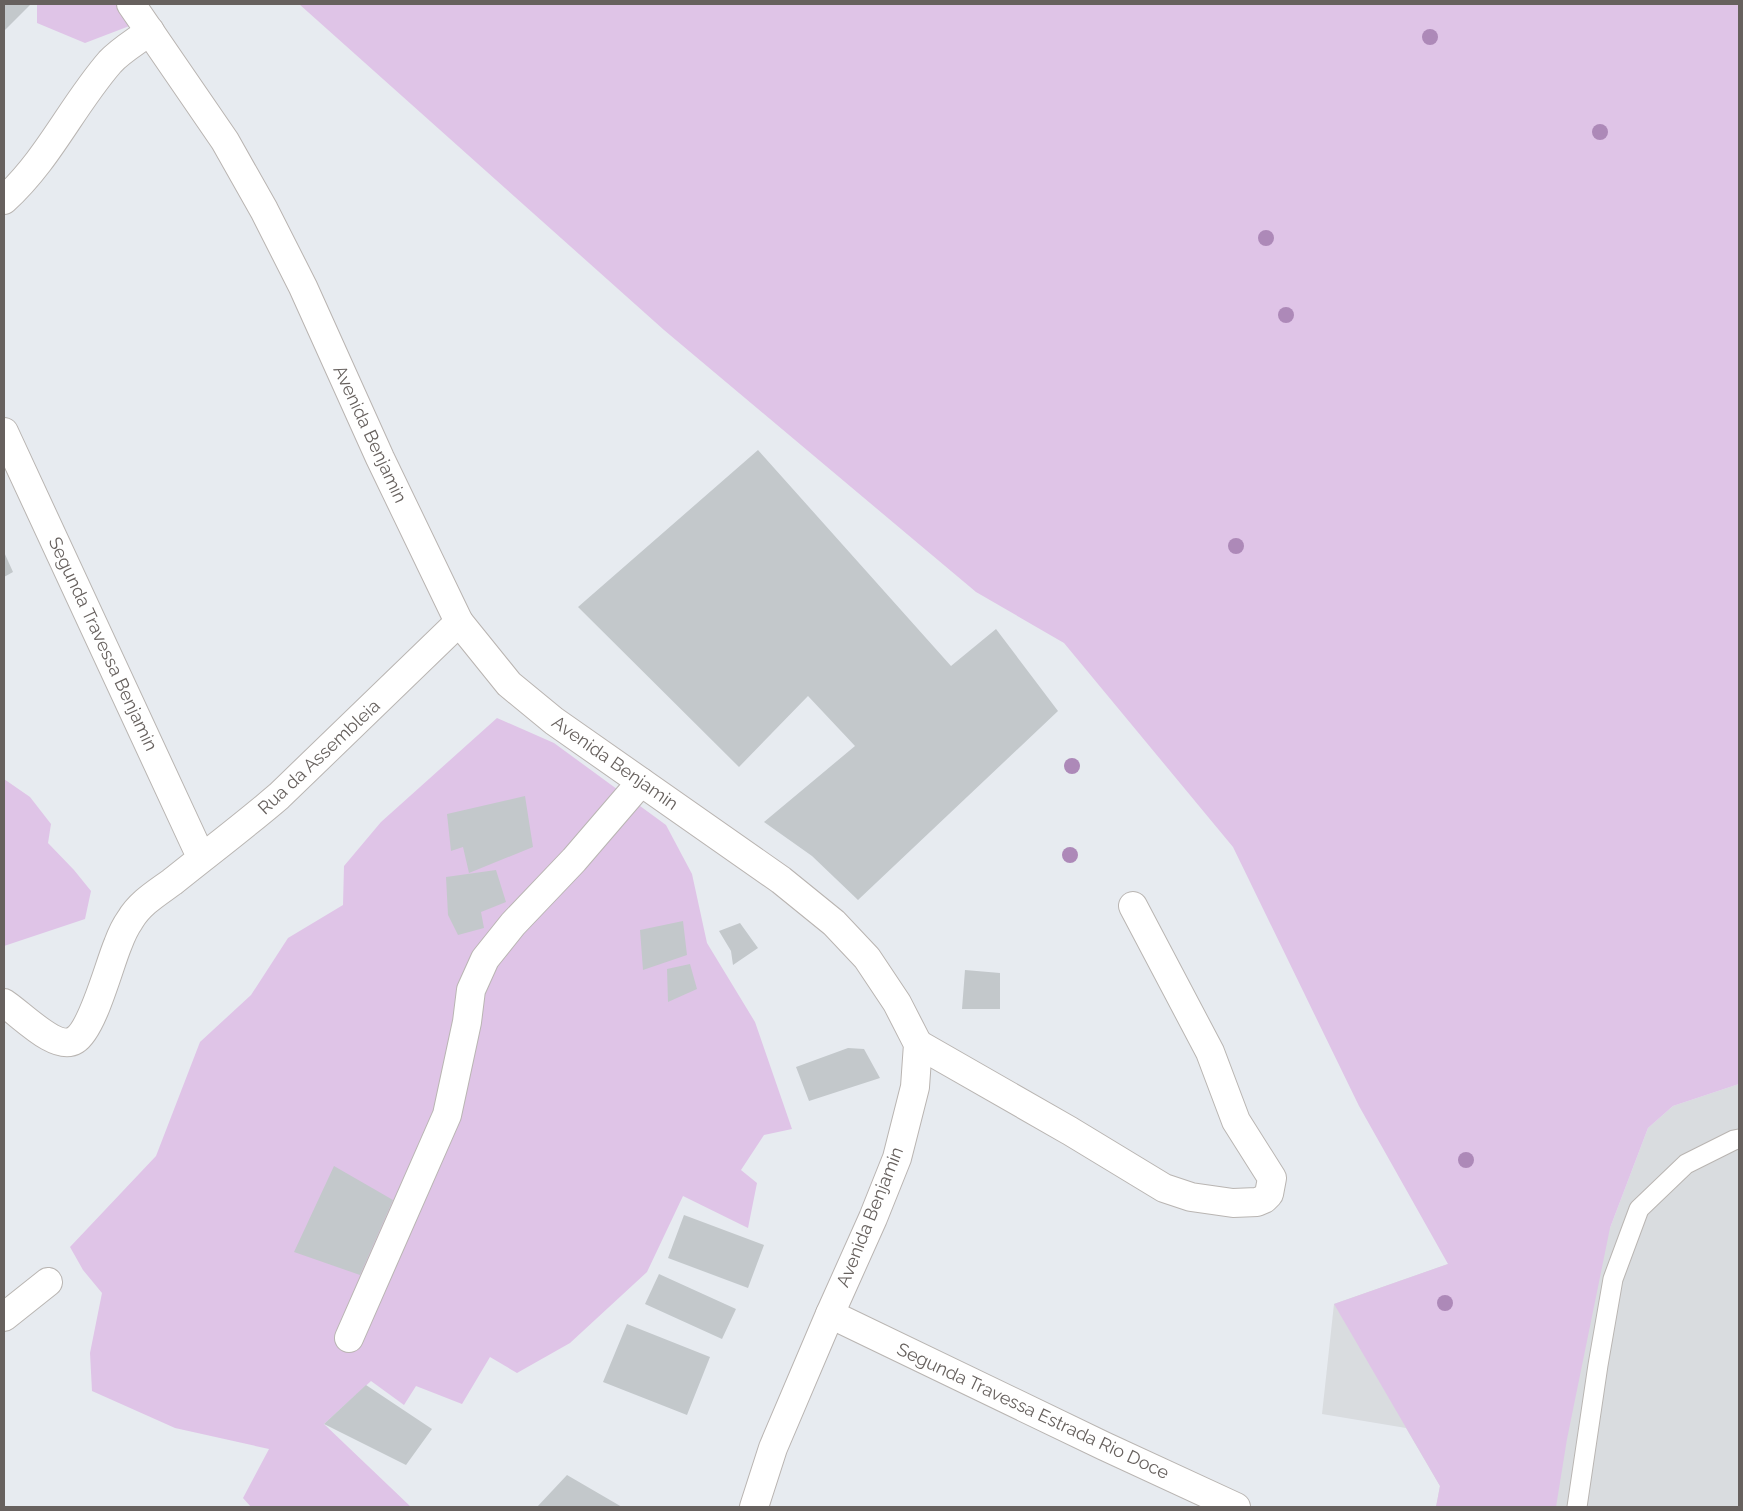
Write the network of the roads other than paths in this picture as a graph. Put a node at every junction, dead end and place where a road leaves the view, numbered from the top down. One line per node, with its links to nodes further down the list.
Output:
1 (131, 4): 2 (street, Avenida Benjamin)
2 (150, 31): 3 (street); 5 (street, Avenida Benjamin)
3 (4, 200)
4 (4, 432): 7 (street, Segunda Travessa Benjamin)
5 (459, 622): 6 (street, Avenida Benjamin); 7 (street, Rua da Assembleia)
6 (641, 782): 10 (street, Avenida Benjamin); 15 (street)
7 (201, 857): 9 (street, Rua da Assembleia)
8 (1133, 906): 10 (street)
9 (4, 1003)
10 (918, 1044): 13 (street, Avenida Benjamin)
11 (1739, 1139): 18 (lane)
12 (48, 1282): 14 (street)
13 (830, 1314): 16 (street, Avenida Benjamin); 17 (street, Segunda Travessa Estrada Rio Doce)
14 (4, 1317)
15 (348, 1338)
16 (754, 1507)
17 (1236, 1507)
18 (1577, 1507)

